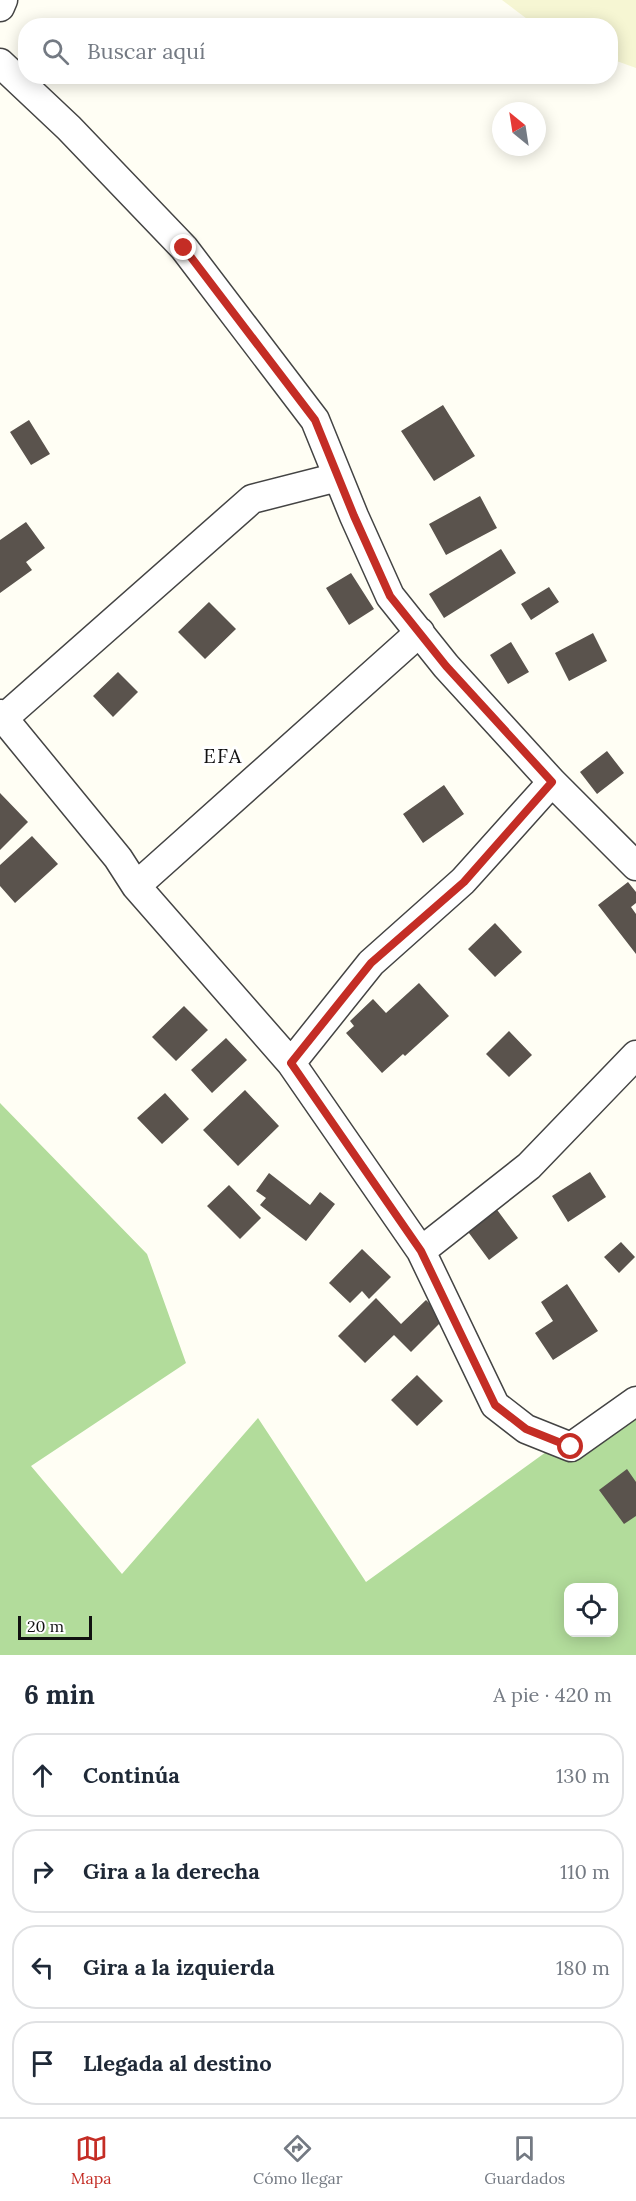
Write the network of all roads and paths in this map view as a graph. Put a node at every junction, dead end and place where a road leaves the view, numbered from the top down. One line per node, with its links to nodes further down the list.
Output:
1 (3, 0): 2 (street)
2 (0, 7)
3 (0, 63): 4 (street)
4 (18, 80)
5 (22, 84): 6 (street)
6 (338, 477): 7 (street); 8 (street)
7 (420, 632): 9 (street); 11 (street)
8 (2, 716): 11 (street)
9 (552, 782): 10 (street); 13 (street)
10 (636, 866)
11 (136, 886): 13 (street)
12 (636, 1055): 14 (street)
13 (291, 1063): 14 (street)
14 (421, 1251): 15 (street)
15 (636, 1401)

